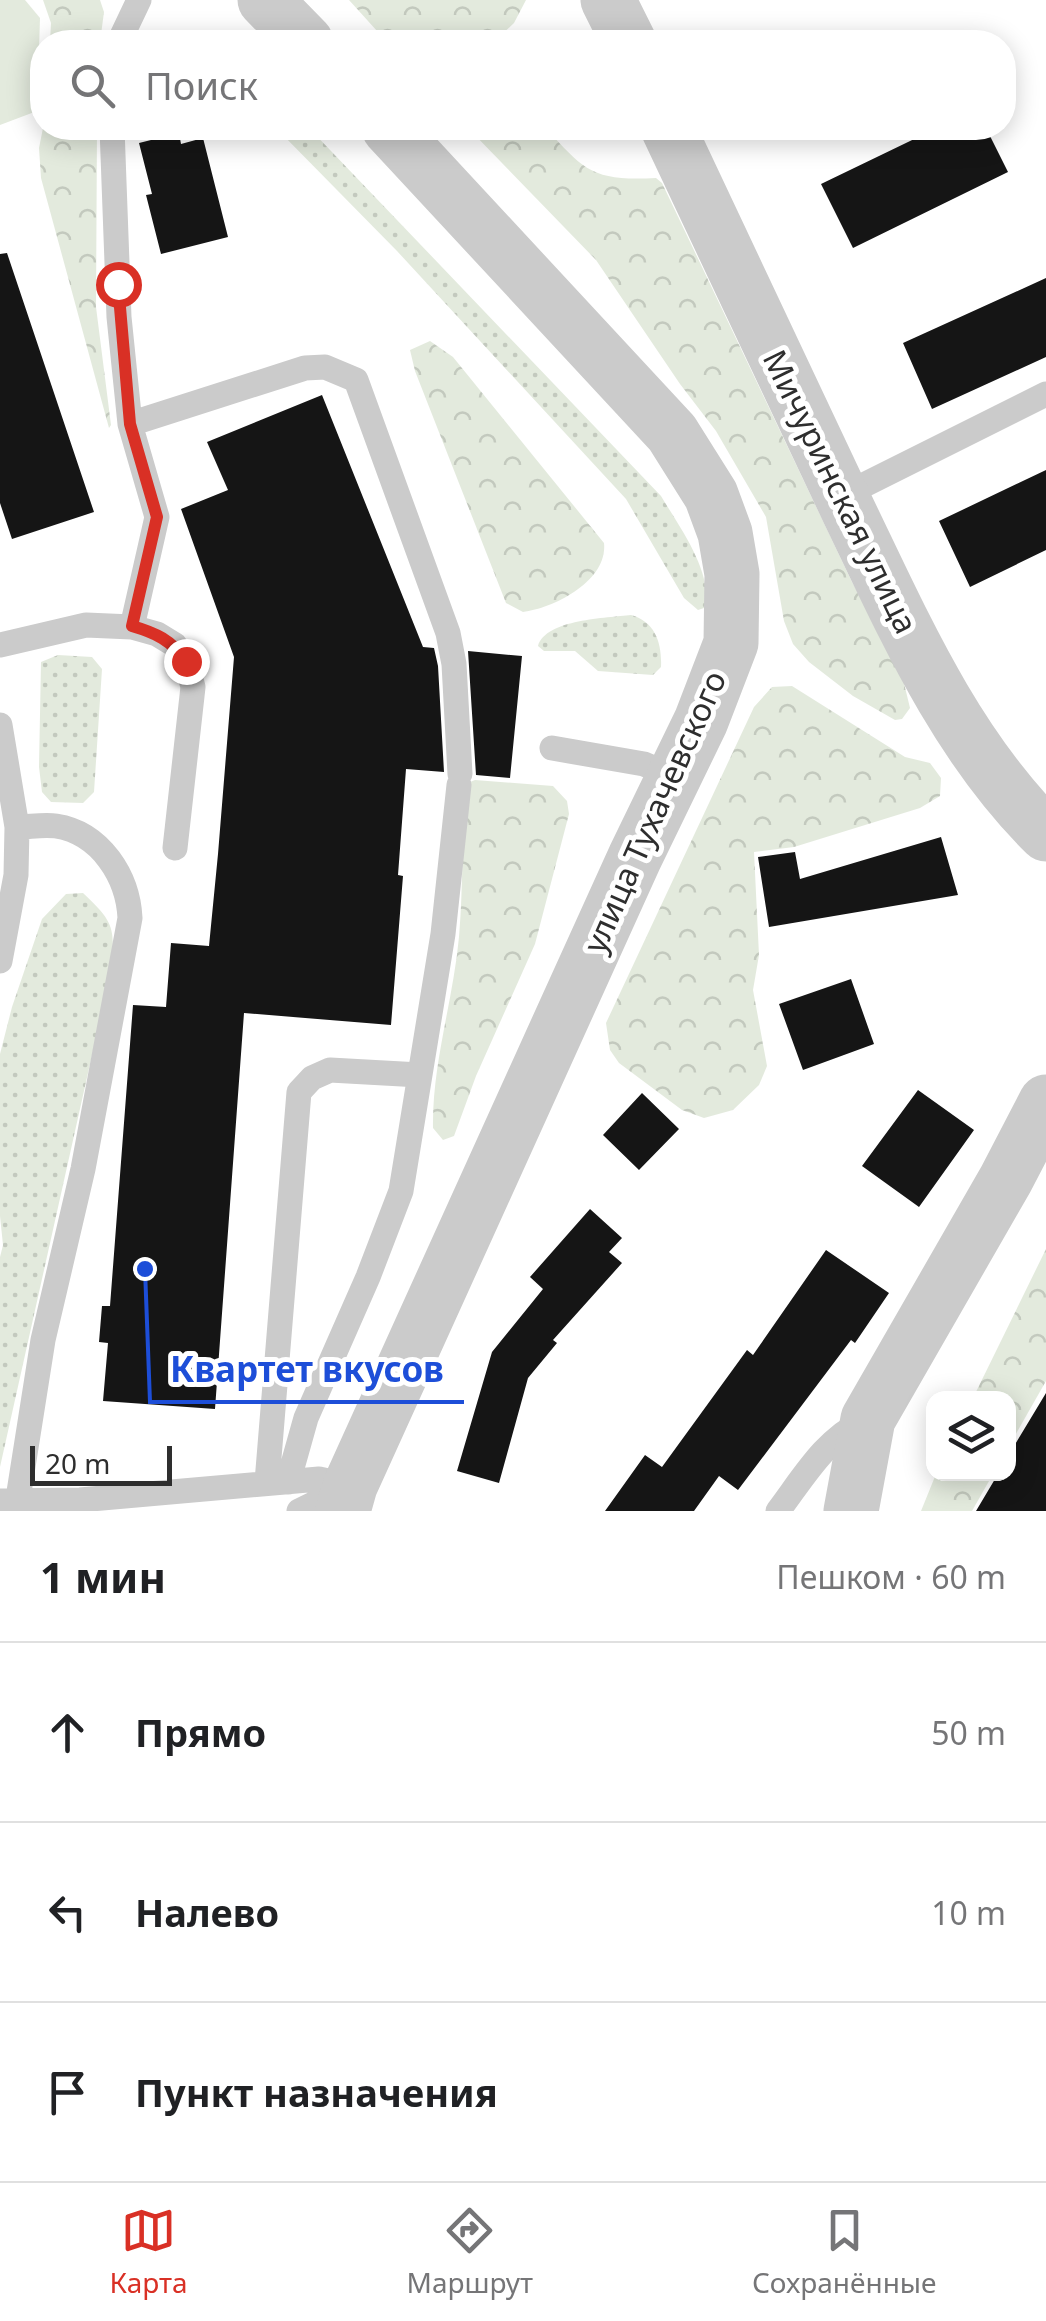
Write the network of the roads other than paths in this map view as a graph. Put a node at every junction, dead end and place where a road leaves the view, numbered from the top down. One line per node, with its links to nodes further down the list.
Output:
1 (139, 0): 4 (lane)
2 (266, 0): 5 (street)
3 (608, 0): 6 (street)
4 (125, 30)
5 (295, 30)
6 (623, 30)
7 (112, 140): 11 (lane)
8 (400, 140): 17 (street, улица Тухачевского)
9 (674, 140): 12 (street, Мичуринская улица)
10 (1046, 394): 12 (lane)
11 (130, 424): 13 (lane); 24 (lane)
12 (842, 496): 20 (street, Мичуринская улица)
13 (132, 626): 14 (lane); 21 (lane)
14 (0, 646)
15 (0, 725): 18 (lane)
16 (552, 748): 17 (lane)
17 (672, 776): 28 (street, улица Тухачевского)
18 (7, 798): 19 (lane)
19 (16, 827): 22 (lane); 29 (lane)
20 (1046, 834)
21 (175, 848)
22 (8, 883): 23 (lane)
23 (0, 961)
24 (420, 1075): 27 (lane); 27 (lane)
25 (1046, 1102): 26 (street)
26 (868, 1420): 31 (lane); 32 (street)
27 (277, 1482): 28 (lane); 29 (lane)
28 (346, 1498): 30 (lane)
29 (12, 1504)
30 (299, 1511)
31 (778, 1511)
32 (851, 1511)

